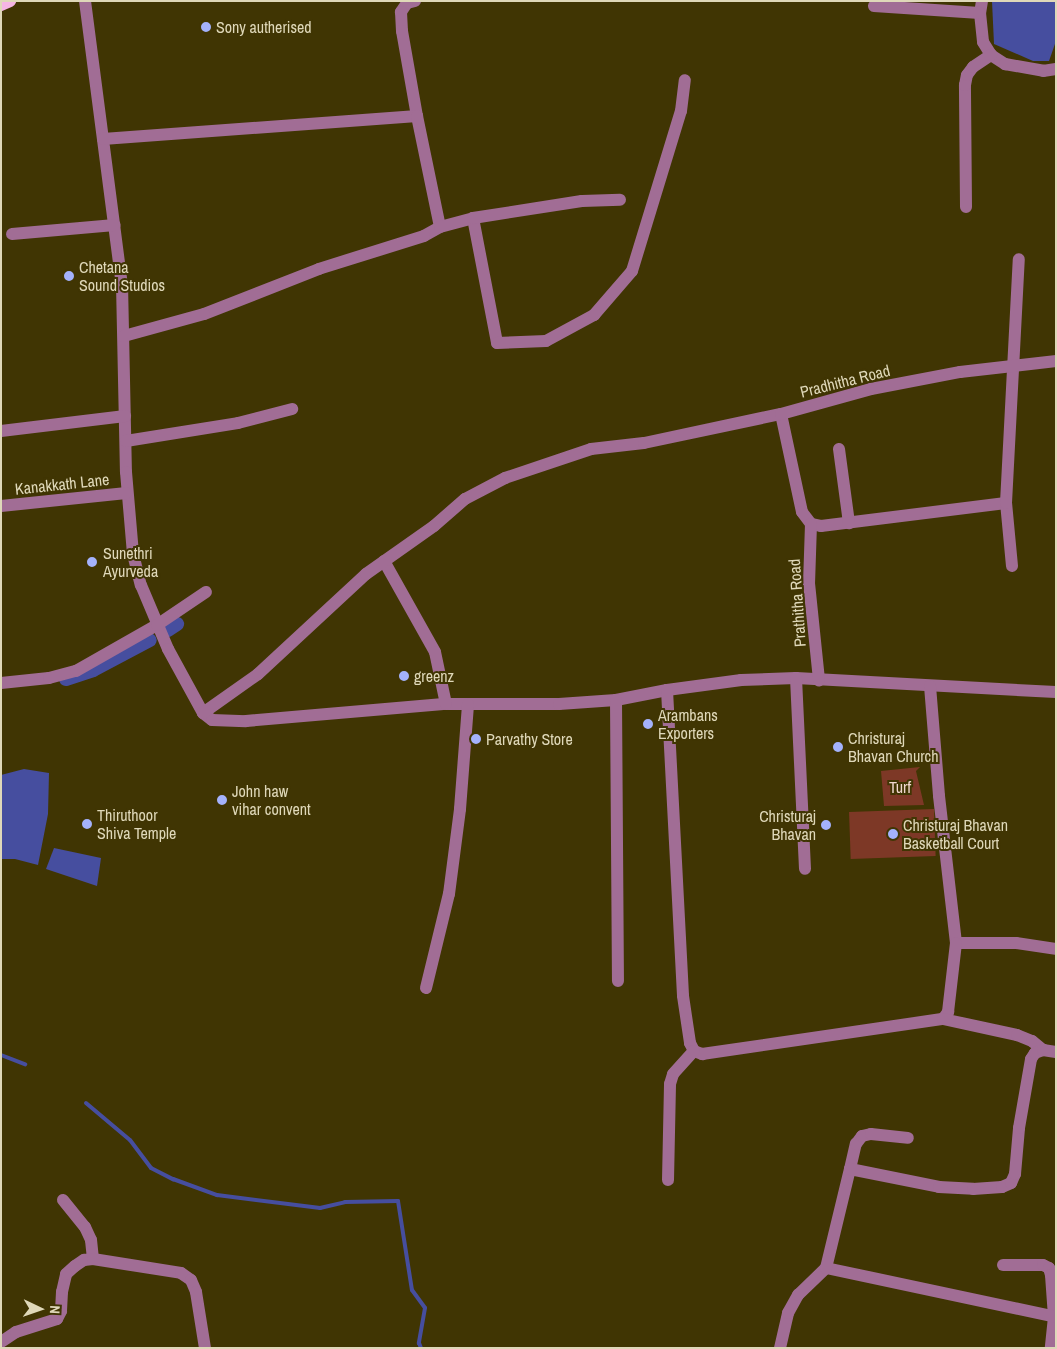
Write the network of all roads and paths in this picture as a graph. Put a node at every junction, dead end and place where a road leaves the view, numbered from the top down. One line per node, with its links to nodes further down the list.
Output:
1 (10, 1): 4 (main road)
2 (85, 1): 11 (street)
3 (416, 1): 10 (street)
4 (1, 5)
5 (874, 6): 6 (street)
6 (981, 7): 7 (street)
7 (991, 55): 8 (street); 13 (street)
8 (1056, 70)
9 (684, 80): 14 (street)
10 (417, 116): 11 (street); 16 (street)
11 (103, 139): 15 (street)
12 (620, 200): 14 (street)
13 (966, 207)
14 (473, 218): 16 (street)
15 (115, 225): 17 (street); 19 (street)
16 (440, 227): 19 (street)
17 (12, 234)
18 (1019, 259): 21 (street)
19 (124, 336): 24 (street)
20 (1056, 361): 21 (street, Pradhitha Road)
21 (1015, 366): 23 (street, Pradhitha Road); 29 (street)
22 (292, 409): 26 (street)
23 (781, 414): 32 (street); 33 (street, Pradhitha Road)
24 (125, 416): 25 (street); 26 (street)
25 (1, 431)
26 (126, 441): 28 (street)
27 (839, 449): 31 (street)
28 (126, 493): 30 (street, Kanakkath Lane); 36 (street)
29 (1006, 503): 31 (street); 34 (street)
30 (1, 506)
31 (849, 523): 32 (street)
32 (811, 524): 38 (street, Prathitha Road)
33 (384, 561): 44 (street); 46 (street, Pradhitha Road)
34 (1012, 566)
35 (206, 592): 36 (street)
36 (157, 625): 39 (street); 46 (street)
37 (796, 678): 38 (street); 41 (street); 47 (street)
38 (820, 680): 40 (street)
39 (1, 683)
40 (930, 686): 42 (street); 48 (street)
41 (667, 690): 43 (street); 54 (street)
42 (1056, 692)
43 (616, 700): 45 (street); 50 (street)
44 (446, 704): 45 (street); 46 (street)
45 (468, 704): 51 (street)
46 (203, 713)
47 (804, 870)
48 (956, 942): 49 (street); 52 (street)
49 (1056, 950)
50 (618, 981)
51 (426, 988)
52 (943, 1019): 53 (street); 54 (street)
53 (1043, 1050): 55 (street); 57 (street)
54 (694, 1051): 58 (street)
55 (1056, 1052)
56 (908, 1138): 57 (street)
57 (850, 1169): 62 (street)
58 (668, 1180)
59 (63, 1200): 60 (street)
60 (93, 1259): 64 (street); 65 (street)
61 (1004, 1265): 63 (street)
62 (826, 1268): 63 (street); 66 (street)
63 (1055, 1317): 67 (street)
64 (1, 1342)
65 (205, 1348)
66 (780, 1348)
67 (1051, 1348)

